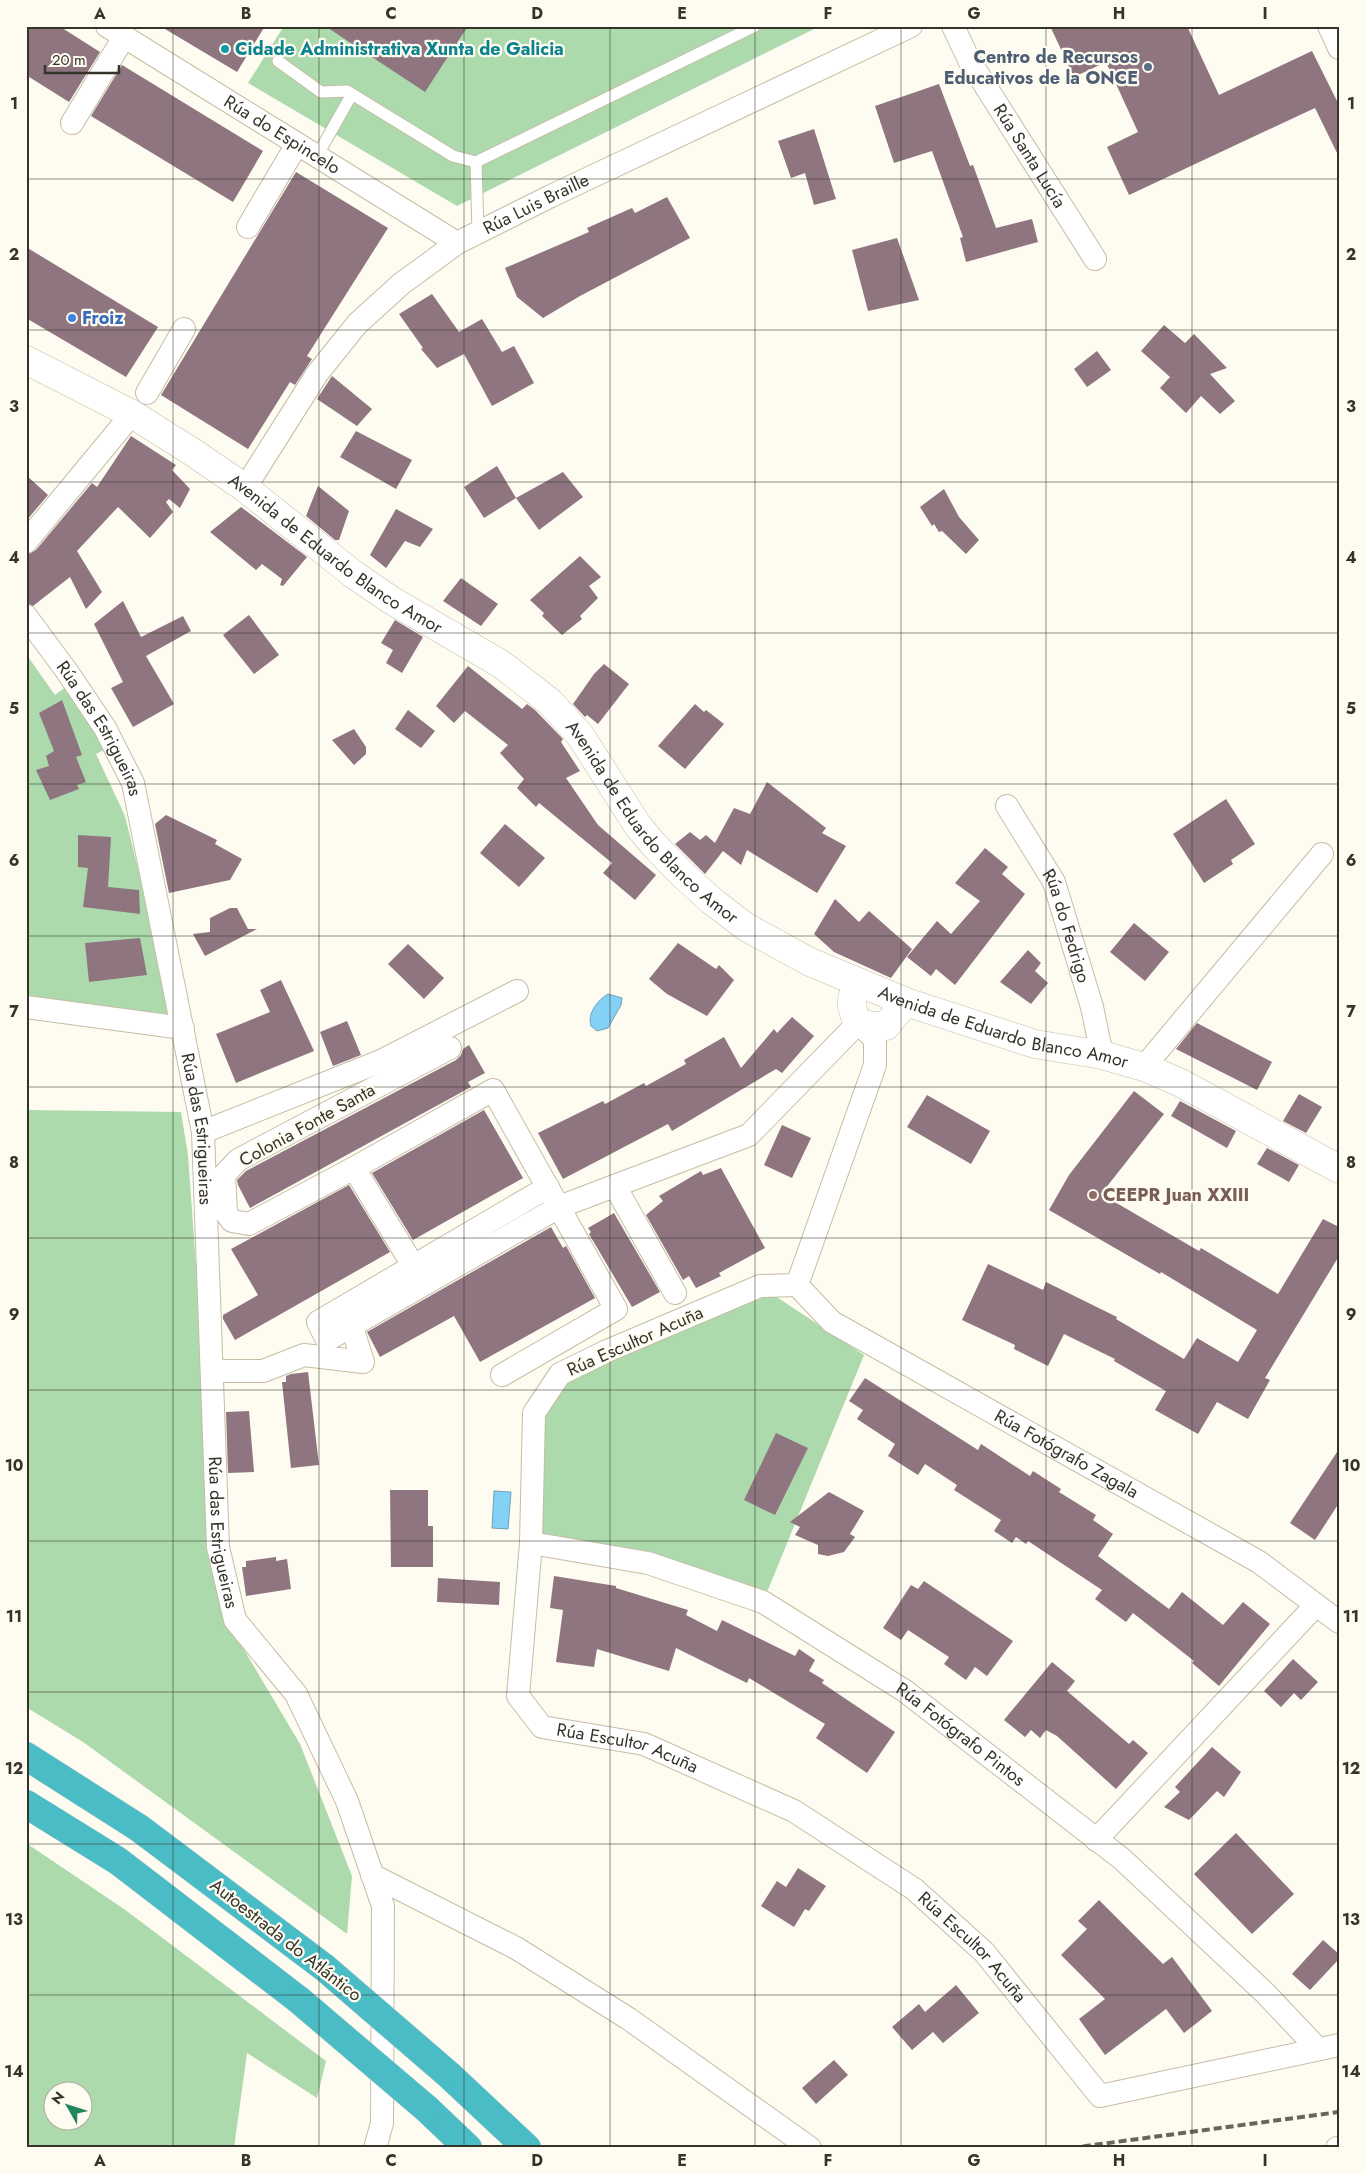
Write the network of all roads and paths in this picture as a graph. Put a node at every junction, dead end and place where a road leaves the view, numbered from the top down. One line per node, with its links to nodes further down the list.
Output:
1 (755, 26): 12 (lane)
2 (911, 26): 14 (street, Rúa Luis Braille)
3 (953, 26): 16 (street, Rúa Santa Lucía)
4 (1329, 26): 6 (street)
5 (115, 32): 9 (street); 10 (street, Rúa do Espincelo)
6 (1339, 48)
7 (278, 61): 8 (lane)
8 (352, 94): 11 (lane); 12 (lane)
9 (72, 123)
10 (297, 144): 11 (street, Rúa do Espincelo); 13 (street)
11 (317, 156): 15 (street, Rúa do Espincelo)
12 (476, 162): 14 (lane)
13 (248, 227)
14 (478, 232): 15 (street, Rúa Luis Braille)
15 (457, 244): 20 (street, Rúa Luis Braille)
16 (1095, 259)
17 (184, 329): 19 (street)
18 (26, 360): 19 (street, Avenida de Eduardo Blanco Amor)
19 (139, 403): 20 (street, Avenida de Eduardo Blanco Amor); 21 (street)
20 (246, 488): 25 (street, Avenida de Eduardo Blanco Amor)
21 (26, 542)
22 (26, 616): 30 (street, Rúa das Estrigueiras)
23 (1007, 806): 32 (street, Rúa do Fedrigo)
24 (1322, 854): 33 (street)
25 (859, 983): 27 (street, Avenida de Eduardo Blanco Amor); 29 (street)
26 (517, 991): 34 (street)
27 (906, 1002): 29 (street); 32 (street, Avenida de Eduardo Blanco Amor)
28 (26, 1007): 30 (street, Rúa das Estrigueiras)
29 (858, 1023): 37 (street); 41 (street)
30 (183, 1028): 34 (street, Rúa das Estrigueiras)
31 (450, 1048): 35 (street, Colonia Fonte Santa)
32 (1102, 1055): 33 (street, Avenida de Eduardo Blanco Amor)
33 (1144, 1067): 36 (street, Avenida de Eduardo Blanco Amor)
34 (203, 1132): 44 (street, Rúa das Estrigueiras)
35 (354, 1168): 38 (street, Colonia Fonte Santa); 40 (street)
36 (1339, 1169)
37 (615, 1186): 39 (street); 42 (street)
38 (548, 1187): 39 (street, Colonia Fonte Santa); 40 (street)
39 (559, 1207): 40 (street); 45 (street, Colonia Fonte Santa)
40 (419, 1275): 43 (street); 43 (street)
41 (797, 1285): 46 (street, Rúa Escultor Acuña); 47 (street, Rúa Fotógrafo Zagala)
42 (675, 1293)
43 (352, 1327): 44 (street)
44 (212, 1367): 52 (street, Rúa das Estrigueiras)
45 (502, 1375)
46 (531, 1542): 51 (street, Rúa Fotógrafo Pintos); 53 (street, Rúa Escultor Acuña)
47 (1316, 1605): 48 (street, Rúa Fotógrafo Zagala); 51 (street)
48 (1339, 1622)
49 (26, 1756): 54 (highway, Autoestrada do Atlántico, bridge)
50 (26, 1804): 56 (highway, bridge)
51 (1096, 1840): 53 (street, Rúa Fotógrafo Pintos)
52 (372, 1875): 55 (street, Rúa das Estrigueiras); 57 (street)
53 (1328, 2047)
54 (526, 2147)
55 (375, 2148)
56 (468, 2148)
57 (810, 2148)

